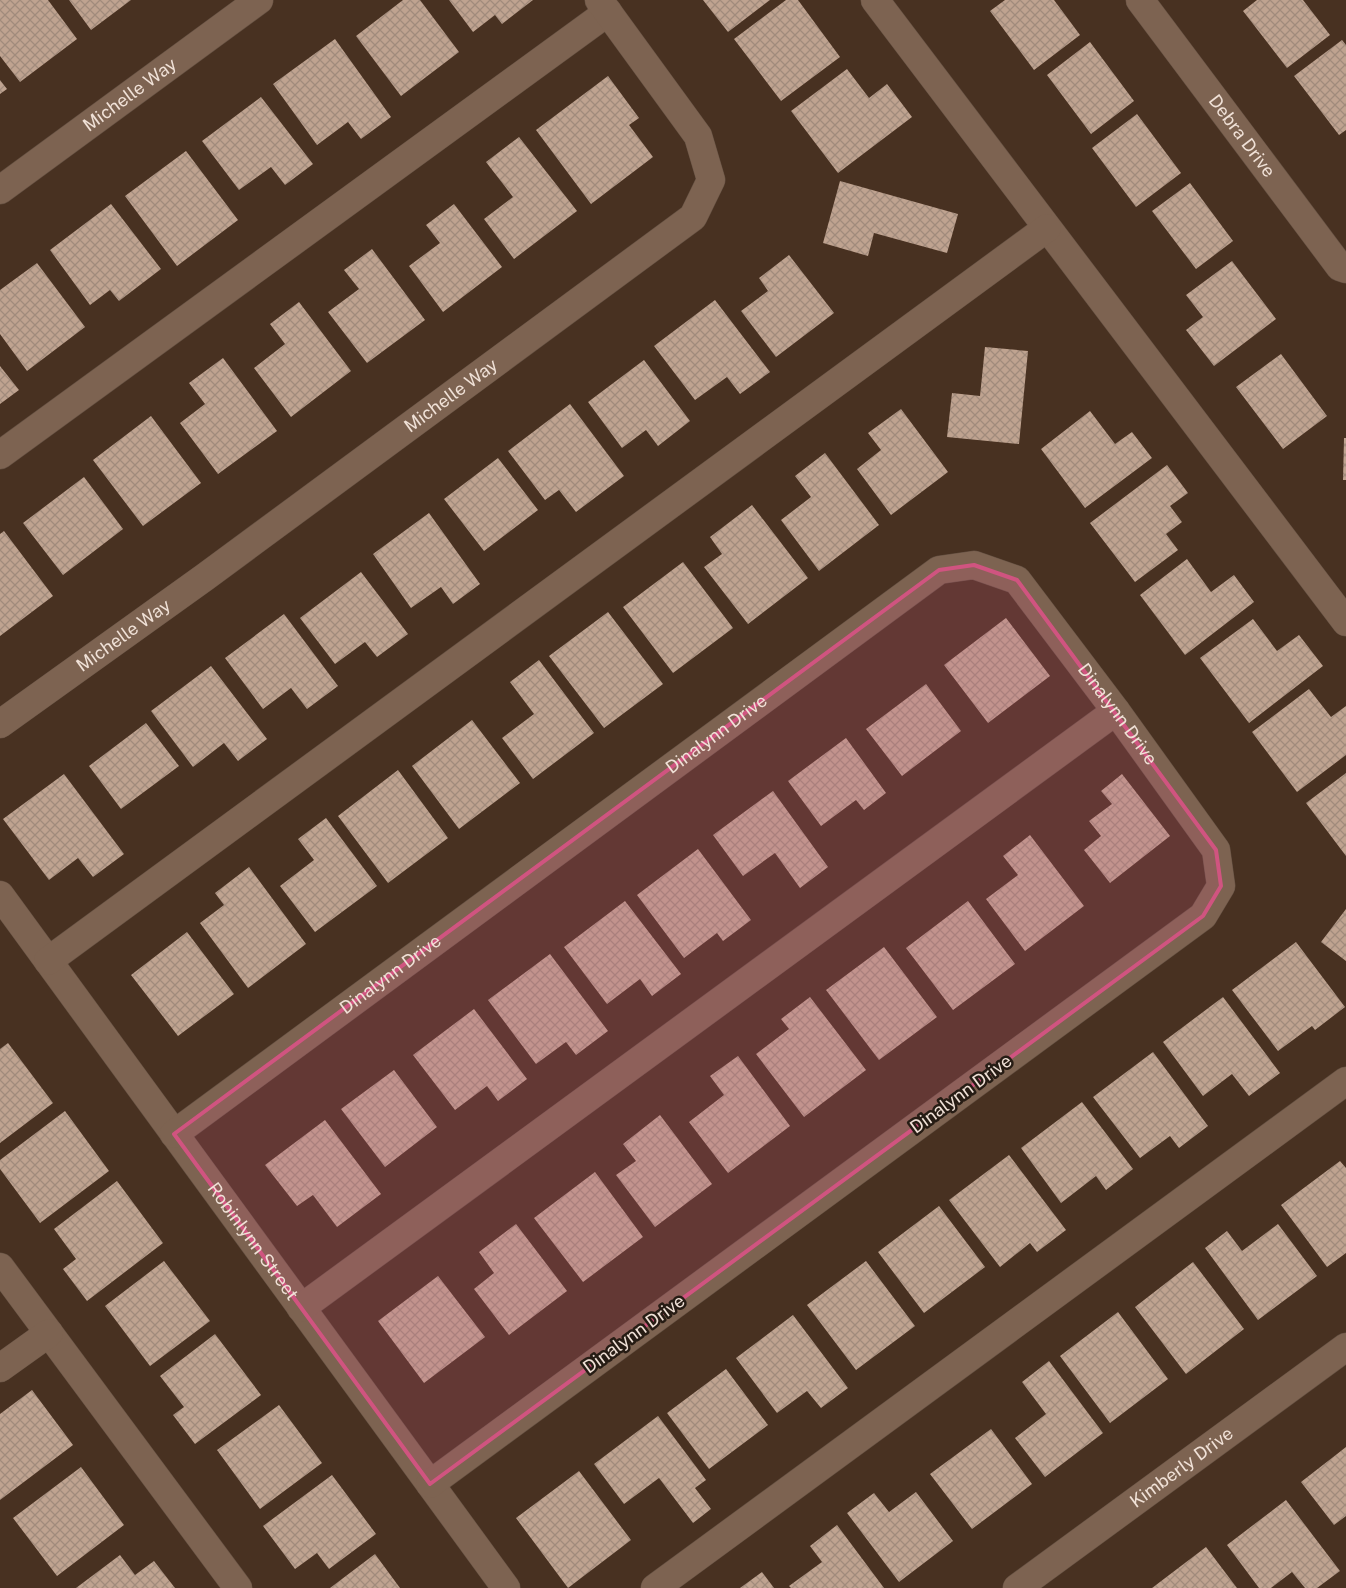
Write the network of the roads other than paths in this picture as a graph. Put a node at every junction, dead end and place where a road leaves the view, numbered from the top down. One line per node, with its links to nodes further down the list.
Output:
1 (259, 0): 5 (street, Michelle Way)
2 (875, 0): 6 (street)
3 (1140, 0): 7 (street, Debra Drive)
4 (603, 6): 8 (street); 11 (street, Michelle Way)
5 (0, 190)
6 (1047, 228): 9 (street); 13 (street)
7 (1346, 269)
8 (0, 455)
9 (1344, 615)
10 (1116, 712): 15 (street, Dinalynn Drive); 17 (street); 21 (street, Dinalynn Drive)
11 (0, 724)
12 (0, 895): 13 (street, Robinlynn Street)
13 (48, 961): 15 (street, Robinlynn Street)
14 (1346, 1081): 24 (street)
15 (174, 1134): 17 (street, Robinlynn Street)
16 (0, 1267): 18 (street)
17 (301, 1308): 21 (street, Robinlynn Street)
18 (49, 1333): 20 (street); 22 (street)
19 (1346, 1347): 25 (street, Kimberly Drive)
20 (0, 1368)
21 (430, 1484): 23 (street, Robinlynn Street)
22 (238, 1588)
23 (506, 1588)
24 (655, 1588)
25 (1017, 1588)

